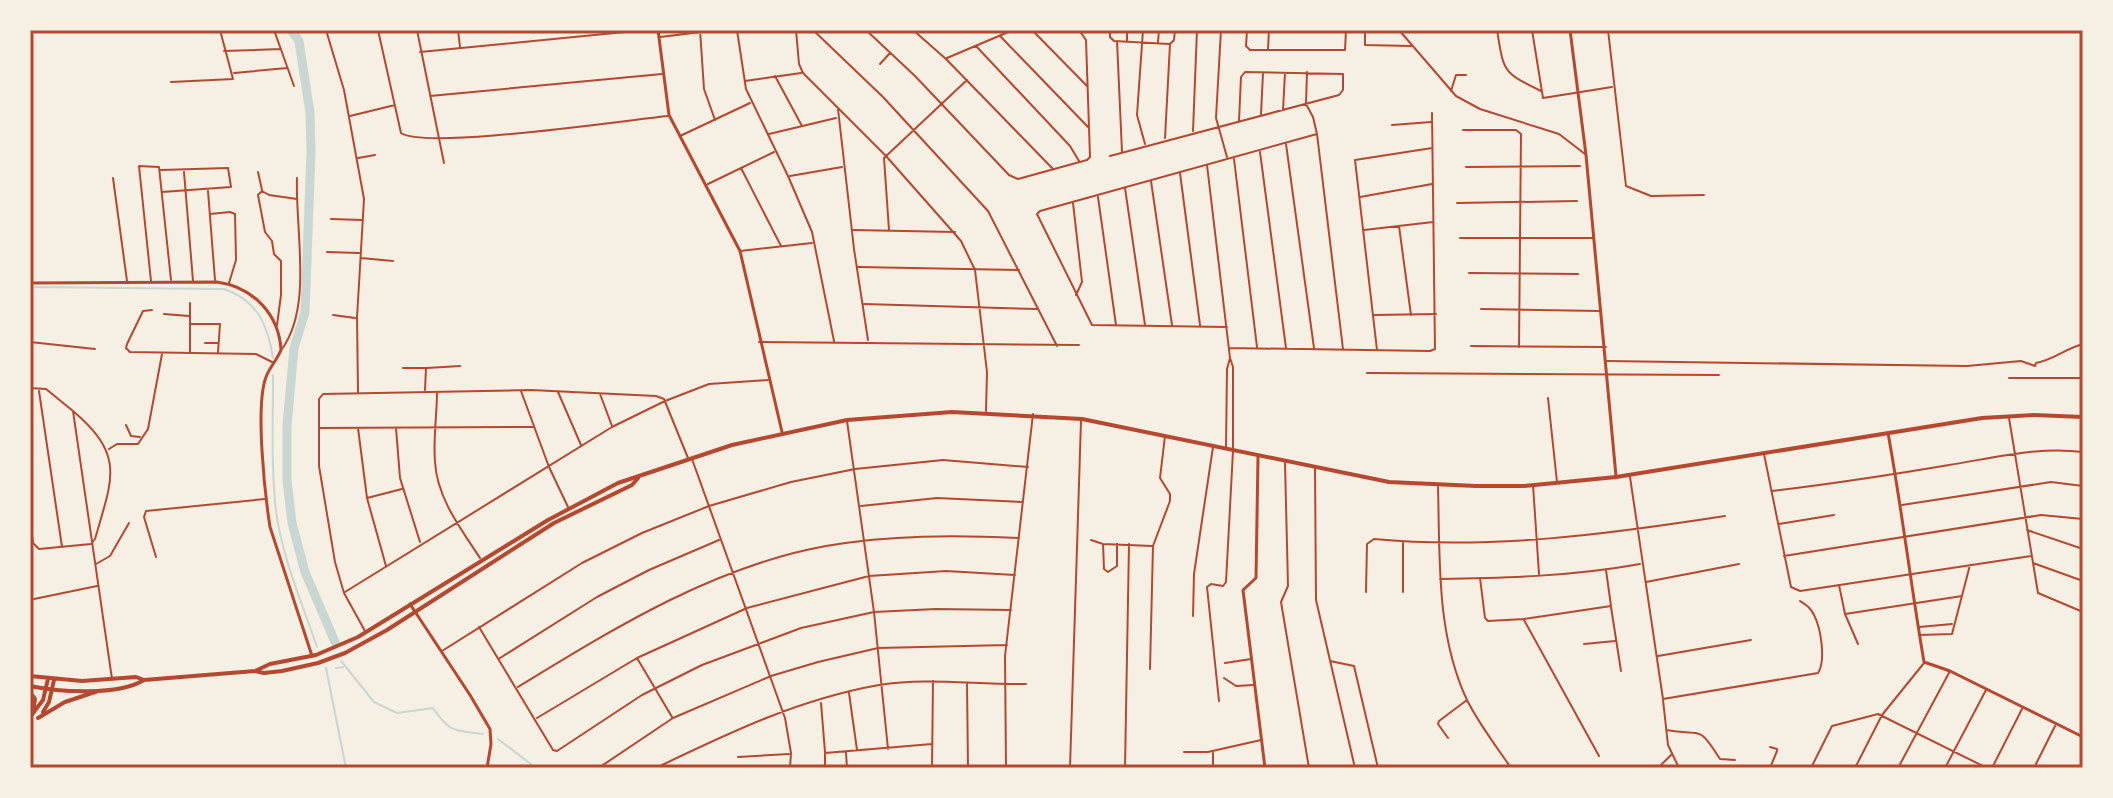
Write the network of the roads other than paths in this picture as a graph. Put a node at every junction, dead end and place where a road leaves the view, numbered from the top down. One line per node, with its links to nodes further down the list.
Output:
1 (220, 30): 47 (street)
2 (274, 30): 44 (street)
3 (326, 30): 79 (street)
4 (378, 30): 74 (street)
5 (417, 30): 48 (street)
6 (458, 30): 45 (street)
7 (645, 30): 45 (street)
8 (658, 30): 36 (street)
9 (718, 30): 34 (street)
10 (737, 30): 63 (street)
11 (796, 30): 57 (street)
12 (813, 30): 89 (street)
13 (866, 30): 49 (street)
14 (913, 30): 50 (street)
15 (1013, 30): 35 (street)
16 (1032, 30): 65 (street)
17 (1079, 30): 65 (street)
18 (1110, 30): 37 (street)
19 (1127, 30): 38 (street)
20 (1143, 30): 39 (street)
21 (1159, 30): 40 (street)
22 (1175, 30): 41 (street)
23 (1197, 30): 91 (street)
24 (1221, 30): 86 (street)
25 (1247, 30): 46 (street)
26 (1269, 30): 46 (street)
27 (1346, 30): 46 (street)
28 (1365, 30): 43 (street)
29 (1399, 30): 43 (street)
30 (1497, 30): 68 (street)
31 (1532, 30): 68 (street)
32 (1570, 30): 69 (street)
33 (1608, 30): 66 (street)
34 (700, 31): 36 (street); 82 (street)
35 (1000, 36): 42 (street); 88 (street)
36 (658, 37): 58 (street)
37 (1117, 41): 38 (street); 102 (street)
38 (1127, 42): 39 (street)
39 (1142, 43): 40 (street); 98 (street)
40 (1158, 43): 41 (street)
41 (1170, 44): 96 (street)
42 (976, 46): 50 (street); 110 (street)
43 (1412, 46): 67 (street)
44 (282, 48): 47 (street); 52 (street)
45 (460, 49): 48 (street)
46 (1268, 50)
47 (224, 51): 56 (street)
48 (420, 52): 70 (street)
49 (890, 53): 51 (street); 72 (street)
50 (946, 59): 61 (street)
51 (880, 64)
52 (290, 68): 56 (street); 64 (street)
53 (1263, 72): 54 (street); 80 (street); 83 (street)
54 (1285, 72): 55 (street); 76 (street)
55 (1307, 72): 73 (street); 73 (street)
56 (233, 73): 62 (street)
57 (803, 73): 60 (street); 75 (street)
58 (663, 74): 70 (street); 78 (street)
59 (1466, 75): 67 (street)
60 (775, 76): 63 (street); 87 (street)
61 (967, 79): 72 (street); 120 (street)
62 (171, 82)
63 (744, 82): 71 (street)
64 (294, 86)
65 (1088, 87): 88 (street)
66 (1614, 87): 69 (street); 135 (street)
67 (1451, 92): 104 (street)
68 (1542, 92): 69 (street)
69 (1579, 93): 104 (street)
70 (430, 96): 95 (street)
71 (751, 103): 82 (street); 92 (street)
72 (941, 104): 89 (street); 120 (street)
73 (1306, 104): 76 (street); 93 (street)
74 (395, 105): 79 (street); 95 (street)
75 (838, 108): 81 (street); 105 (street)
76 (1283, 110): 80 (street)
77 (1432, 113): 84 (street)
78 (669, 115): 94 (street); 95 (street)
79 (349, 116): 109 (street)
80 (1261, 116): 83 (street)
81 (839, 118): 87 (street); 115 (street)
82 (715, 120): 94 (street)
83 (1239, 121): 86 (street)
84 (1433, 122): 85 (street); 99 (street)
85 (1392, 125)
86 (1218, 126): 91 (street); 108 (street)
87 (802, 127): 92 (street)
88 (1089, 128): 110 (street)
89 (914, 130): 105 (street); 163 (street)
90 (1463, 130): 113 (street)
91 (1193, 132): 96 (street)
92 (767, 134): 101 (street)
93 (1317, 134): 97 (street); 216 (street)
94 (679, 137): 128 (street)
95 (439, 139): 111 (street)
96 (1165, 140): 98 (street)
97 (1286, 143): 100 (street); 215 (street)
98 (1145, 145): 102 (street)
99 (1433, 148): 127 (street); 136 (street)
100 (1260, 150): 107 (street); 213 (street)
101 (775, 151): 117 (street); 123 (street)
102 (1122, 152): 106 (street)
103 (375, 155): 109 (street)
104 (1586, 155): 153 (street)
105 (886, 156): 148 (street); 150 (street)
106 (1110, 156)
107 (1234, 157): 108 (street); 211 (street)
108 (1227, 158): 112 (street)
109 (357, 159): 144 (street)
110 (1079, 162): 120 (street)
111 (444, 163)
112 (1207, 164): 122 (street); 196 (street)
113 (1521, 166): 114 (street); 116 (street); 140 (street)
114 (1580, 166)
115 (844, 167): 123 (street); 147 (street)
116 (1466, 167)
117 (741, 168): 128 (street); 155 (street)
118 (160, 169): 119 (street); 133 (street); 168 (street)
119 (184, 170): 130 (street); 131 (street)
120 (1053, 170)
121 (258, 172): 132 (street)
122 (1180, 172): 126 (street); 194 (street)
123 (788, 176): 154 (street)
124 (113, 178): 167 (street)
125 (297, 178): 137 (street)
126 (1151, 180): 129 (street); 193 (street)
127 (1434, 184): 136 (street); 145 (street)
128 (704, 186): 156 (street)
129 (1125, 187): 134 (street); 192 (street)
130 (208, 190): 131 (street); 142 (street)
131 (186, 191): 133 (street); 172 (street)
132 (262, 191): 137 (street); 191 (street)
133 (161, 192): 169 (street)
134 (1098, 195): 139 (street); 195 (street)
135 (1704, 195)
136 (1358, 197): 149 (street)
137 (297, 199): 214 (street)
138 (1577, 201): 140 (street)
139 (1073, 202): 174 (street); 174 (street)
140 (1521, 202): 141 (street); 152 (street)
141 (1457, 203)
142 (210, 214): 170 (street); 173 (street)
143 (331, 219): 144 (street)
144 (363, 220): 158 (street)
145 (1435, 221): 146 (street); 184 (street)
146 (1399, 226): 149 (street); 187 (street)
147 (852, 230): 148 (street); 161 (street)
148 (889, 230): 150 (street)
149 (1363, 230): 186 (street)
150 (955, 232): 162 (street)
151 (1460, 238): 152 (street)
152 (1521, 238): 153 (street); 165 (street)
153 (1595, 238): 182 (street)
154 (814, 243): 155 (street); 197 (street)
155 (781, 246): 156 (street)
156 (740, 251): 199 (street)
157 (327, 252): 158 (street)
158 (361, 253): 159 (street)
159 (360, 258): 160 (street); 189 (street)
160 (393, 261)
161 (857, 267): 162 (street); 176 (street)
162 (975, 270): 163 (street); 177 (street)
163 (1019, 270): 178 (street)
164 (1469, 273): 165 (street)
165 (1520, 274): 166 (street); 181 (street)
166 (1578, 274)
167 (127, 282): 168 (street); 171 (street)
168 (151, 282): 169 (street)
169 (171, 282): 172 (street)
170 (215, 282): 172 (street); 173 (street)
171 (30, 283)
172 (193, 283)
173 (228, 284): 191 (street)
174 (1076, 295): 195 (street)
175 (190, 303): 188 (street)
176 (864, 304): 177 (street); 200 (street)
177 (980, 309): 178 (street); 205 (street)
178 (1038, 309): 206 (street)
179 (1481, 309): 181 (street)
180 (152, 310): 218 (street)
181 (1520, 310): 182 (street); 208 (street)
182 (1602, 311): 209 (street)
183 (164, 314): 188 (street)
184 (1437, 314): 187 (street); 217 (street)
185 (333, 315): 189 (street)
186 (1373, 315): 187 (street); 217 (street)
187 (1411, 315)
188 (190, 316): 190 (street)
189 (357, 318): 239 (street)
190 (190, 324): 202 (street); 219 (street)
191 (277, 326): 214 (street)
192 (1145, 326): 193 (street); 195 (street)
193 (1172, 326): 194 (street)
194 (1201, 326): 196 (street)
195 (1116, 327)
196 (1227, 327): 210 (street)
197 (834, 341): 199 (street); 200 (street)
198 (30, 342): 212 (street)
199 (759, 342): 232 (street)
200 (869, 342): 205 (street)
201 (205, 343): 202 (street)
202 (219, 343): 220 (street)
203 (2083, 344): 222 (street)
204 (1079, 345): 206 (street)
205 (985, 346): 206 (street); 244 (street)
206 (1057, 346)
207 (1471, 346): 208 (street)
208 (1519, 347): 209 (street)
209 (1606, 347): 222 (street)
210 (1229, 348): 211 (street); 221 (street)
211 (1257, 348): 213 (street)
212 (95, 349)
213 (1286, 349): 215 (street)
214 (281, 350): 223 (street)
215 (1314, 350): 216 (street)
216 (1343, 351): 217 (street)
217 (1378, 352)
218 (162, 353): 219 (street); 260 (street)
219 (190, 353): 220 (street)
220 (218, 353): 223 (street)
221 (1230, 358): 264 (street); 264 (street)
222 (1607, 361): 228 (street)
223 (275, 364): 286 (street)
224 (460, 366): 226 (street)
225 (403, 368): 226 (street)
226 (426, 368): 236 (street)
227 (1367, 373): 228 (street)
228 (1608, 374): 229 (street); 277 (street)
229 (1719, 375)
230 (2009, 378): 231 (street)
231 (2083, 378)
232 (768, 380): 242 (street); 257 (street)
233 (30, 388): 234 (street)
234 (39, 389): 243 (street); 317 (street)
235 (521, 390): 237 (street); 238 (street); 252 (street)
236 (425, 391): 237 (street); 239 (street)
237 (437, 391): 256 (street)
238 (558, 391): 240 (street); 261 (street)
239 (358, 393): 254 (street)
240 (599, 393): 242 (street); 253 (street)
241 (1548, 398): 279 (street)
242 (665, 401): 253 (street); 269 (street)
243 (73, 411): 263 (street); 311 (street)
244 (986, 412): 245 (highway); 249 (highway)
245 (1033, 414): 248 (highway); 272 (street)
246 (2009, 416): 247 (highway); 258 (highway); 267 (street)
247 (2083, 417)
248 (1082, 419): 259 (highway); 447 (street)
249 (847, 420): 257 (highway); 273 (street)
250 (126, 425): 260 (street)
251 (397, 427): 255 (street); 256 (street); 284 (street)
252 (533, 427): 256 (street); 271 (street)
253 (612, 427): 261 (street)
254 (318, 428): 255 (street); 343 (street)
255 (358, 428): 287 (street)
256 (437, 429): 298 (street)
257 (782, 432): 269 (highway)
258 (1888, 433): 266 (highway); 275 (street)
259 (1165, 435): 262 (highway); 316 (street)
260 (141, 437): 263 (street)
261 (581, 446): 271 (street)
262 (1213, 446): 264 (highway); 356 (street)
263 (108, 450): 311 (street)
264 (1229, 450): 268 (highway); 408 (street)
265 (2083, 452): 267 (street)
266 (1764, 453): 276 (highway); 285 (street)
267 (2013, 454): 275 (street); 283 (street)
268 (1258, 457): 270 (highway); 375 (street)
269 (690, 459): 278 (highway); 290 (street)
270 (1285, 463): 274 (highway); 451 (street)
271 (549, 467): 292 (street); 298 (street)
272 (1028, 467): 273 (street); 288 (street)
273 (855, 469): 290 (street); 291 (street)
274 (1315, 469): 280 (highway); 376 (street)
275 (1895, 474): 285 (street); 289 (street)
276 (1630, 475): 277 (highway); 301 (street)
277 (1616, 477): 279 (highway)
278 (638, 478): 292 (highway); 352 (highway)
279 (1557, 484): 281 (highway)
280 (1437, 485): 281 (highway); 310 (street)
281 (1533, 485): 307 (street)
282 (2083, 486): 283 (street)
283 (2019, 487): 289 (street); 295 (street)
284 (403, 488): 287 (street); 315 (street)
285 (1771, 491): 300 (street)
286 (266, 498): 321 (street); 371 (street)
287 (367, 498): 328 (street)
288 (1023, 502): 291 (street); 304 (street)
289 (1901, 505): 303 (street)
290 (709, 506): 305 (street); 359 (street)
291 (860, 506): 308 (street)
292 (568, 508): 322 (highway)
293 (1834, 515): 300 (street)
294 (1725, 516): 301 (street)
295 (2024, 519): 296 (street); 302 (street); 303 (street)
296 (2083, 519)
297 (30, 521): 317 (street)
298 (456, 522): 315 (street); 322 (street)
299 (129, 523): 327 (street)
300 (1777, 524): 319 (street)
301 (1636, 530): 307 (street); 325 (street)
302 (2027, 530): 318 (street); 320 (street)
303 (1907, 537): 319 (street); 331 (street)
304 (1019, 538): 308 (street); 332 (street)
305 (721, 539): 330 (street); 373 (street)
306 (1091, 540): 312 (street)
307 (1536, 540): 310 (street); 334 (street)
308 (864, 541): 330 (street); 333 (street)
309 (1403, 542): 310 (street); 341 (street); 342 (street)
310 (1439, 543): 336 (street)
311 (91, 544): 317 (street); 327 (street)
312 (1103, 544): 313 (street); 313 (street)
313 (1117, 544): 314 (street)
314 (1129, 544): 316 (street); 448 (street)
315 (421, 545): 328 (street)
316 (1153, 546): 381 (street)
317 (62, 547)
318 (2083, 549)
319 (1783, 556): 339 (street)
320 (2031, 556): 323 (street); 324 (street)
321 (156, 557)
322 (481, 560): 348 (highway)
323 (1971, 563): 331 (street); 344 (street)
324 (2032, 563): 337 (street); 354 (street)
325 (1641, 564): 329 (street); 338 (street)
326 (1739, 564): 338 (street)
327 (95, 565): 340 (street)
328 (386, 567): 343 (street)
329 (1606, 570): 334 (street); 349 (street)
330 (734, 573): 350 (street); 398 (street)
331 (1912, 573): 339 (street); 347 (street)
332 (1015, 575): 333 (street); 351 (street)
333 (869, 576): 350 (street); 353 (street)
334 (1539, 576): 335 (street)
335 (1480, 578): 336 (street); 357 (street)
336 (1440, 579): 407 (street)
337 (2083, 581)
338 (1645, 582): 372 (street)
339 (1839, 584): 355 (street)
340 (98, 586): 345 (street); 390 (street)
341 (1366, 592)
342 (1403, 592)
343 (344, 593): 361 (street)
344 (1962, 596): 347 (street); 358 (street)
345 (34, 599)
346 (1800, 601): 405 (street)
347 (1915, 603): 355 (street); 360 (street)
348 (410, 604): 352 (street); 361 (highway)
349 (1611, 606): 357 (street); 364 (street)
350 (747, 608): 365 (street); 374 (street)
351 (1011, 610): 353 (street); 368 (street)
352 (415, 612): 370 (street); 382 (highway)
353 (874, 612): 365 (street); 369 (street)
354 (2083, 612)
355 (1845, 614): 367 (street)
356 (1193, 616)
357 (1524, 619): 434 (street)
358 (1954, 623): 360 (street); 362 (street)
359 (479, 627): 370 (street); 373 (street)
360 (1918, 627): 362 (street)
361 (365, 632): 371 (highway)
362 (1919, 635): 377 (street)
363 (1751, 640): 372 (street)
364 (1616, 641): 366 (street); 383 (street)
365 (759, 643): 386 (street); 401 (street)
366 (1584, 644)
367 (1858, 644)
368 (1007, 645): 369 (street); 394 (street)
369 (878, 648): 386 (street); 396 (street)
370 (442, 651): 440 (street)
371 (312, 656): 382 (highway)
372 (1656, 656): 405 (street)
373 (499, 658): 398 (street)
374 (637, 658): 401 (street); 414 (street)
375 (1251, 659): 378 (street); 397 (street)
376 (1330, 661): 379 (street); 380 (street)
377 (1924, 662): 384 (street); 411 (street)
378 (1225, 663)
379 (1344, 664): 380 (street); 453 (street)
380 (1331, 666): 452 (street)
381 (1150, 669)
382 (255, 671): 391 (highway)
383 (1621, 671)
384 (1950, 671): 402 (street); 419 (street)
385 (30, 676): 388 (highway)
386 (771, 676): 410 (street); 415 (street)
387 (1224, 678): 397 (street)
388 (48, 679): 389 (highway); 403 (highway)
389 (54, 680): 390 (highway); 403 (highway)
390 (112, 680): 391 (highway)
391 (144, 680): 400 (highway)
392 (933, 681): 393 (street); 396 (street); 423 (street)
393 (967, 683): 394 (street); 445 (street)
394 (1005, 684): 395 (street); 446 (street)
395 (1026, 684)
396 (881, 685): 404 (street); 425 (street)
397 (1254, 685): 422 (street)
398 (517, 688): 414 (street)
399 (30, 689): 403 (highway); 412 (highway)
400 (105, 689): 403 (highway); 413 (highway)
401 (655, 689): 414 (street); 415 (street)
402 (1987, 689): 409 (street); 426 (street)
403 (50, 690): 412 (highway); 413 (highway)
404 (849, 693): 406 (street); 429 (street)
405 (1663, 699): 418 (street)
406 (821, 700): 410 (street); 432 (street)
407 (1467, 700): 421 (street); 454 (street)
408 (1219, 701)
409 (2023, 708): 416 (street); 462 (street)
410 (783, 711): 431 (street); 438 (street)
411 (1882, 715): 419 (street); 458 (street); 459 (street)
412 (31, 716)
413 (38, 718): 417 (highway)
414 (536, 718)
415 (673, 718): 439 (street)
416 (2056, 724): 420 (street); 463 (street)
417 (30, 725)
418 (1666, 730): 433 (street); 436 (street)
419 (1917, 732): 426 (street); 460 (street)
420 (2083, 737)
421 (1448, 738)
422 (1261, 740): 427 (street); 450 (street)
423 (932, 744): 425 (street); 444 (street)
424 (1770, 747): 457 (street)
425 (888, 749): 429 (street)
426 (1953, 750): 461 (street); 462 (street)
427 (1213, 751): 430 (street); 449 (street)
428 (846, 752): 429 (street); 432 (street); 443 (street)
429 (857, 752)
430 (1184, 752)
431 (791, 753): 435 (street); 441 (street)
432 (825, 753): 442 (street)
433 (1671, 755): 455 (street); 456 (street)
434 (1599, 756)
435 (738, 757)
436 (1735, 760)
437 (2083, 762): 464 (street)
438 (662, 765)
439 (600, 767)
440 (487, 768)
441 (790, 768)
442 (825, 768)
443 (847, 768)
444 (932, 768)
445 (968, 768)
446 (1006, 768)
447 (1070, 768)
448 (1125, 768)
449 (1213, 768)
450 (1265, 768)
451 (1309, 768)
452 (1355, 768)
453 (1378, 768)
454 (1511, 768)
455 (1658, 768)
456 (1679, 768)
457 (1770, 768)
458 (1811, 768)
459 (1855, 768)
460 (1898, 768)
461 (1945, 768)
462 (1990, 768)
463 (2034, 768)
464 (2080, 768)

